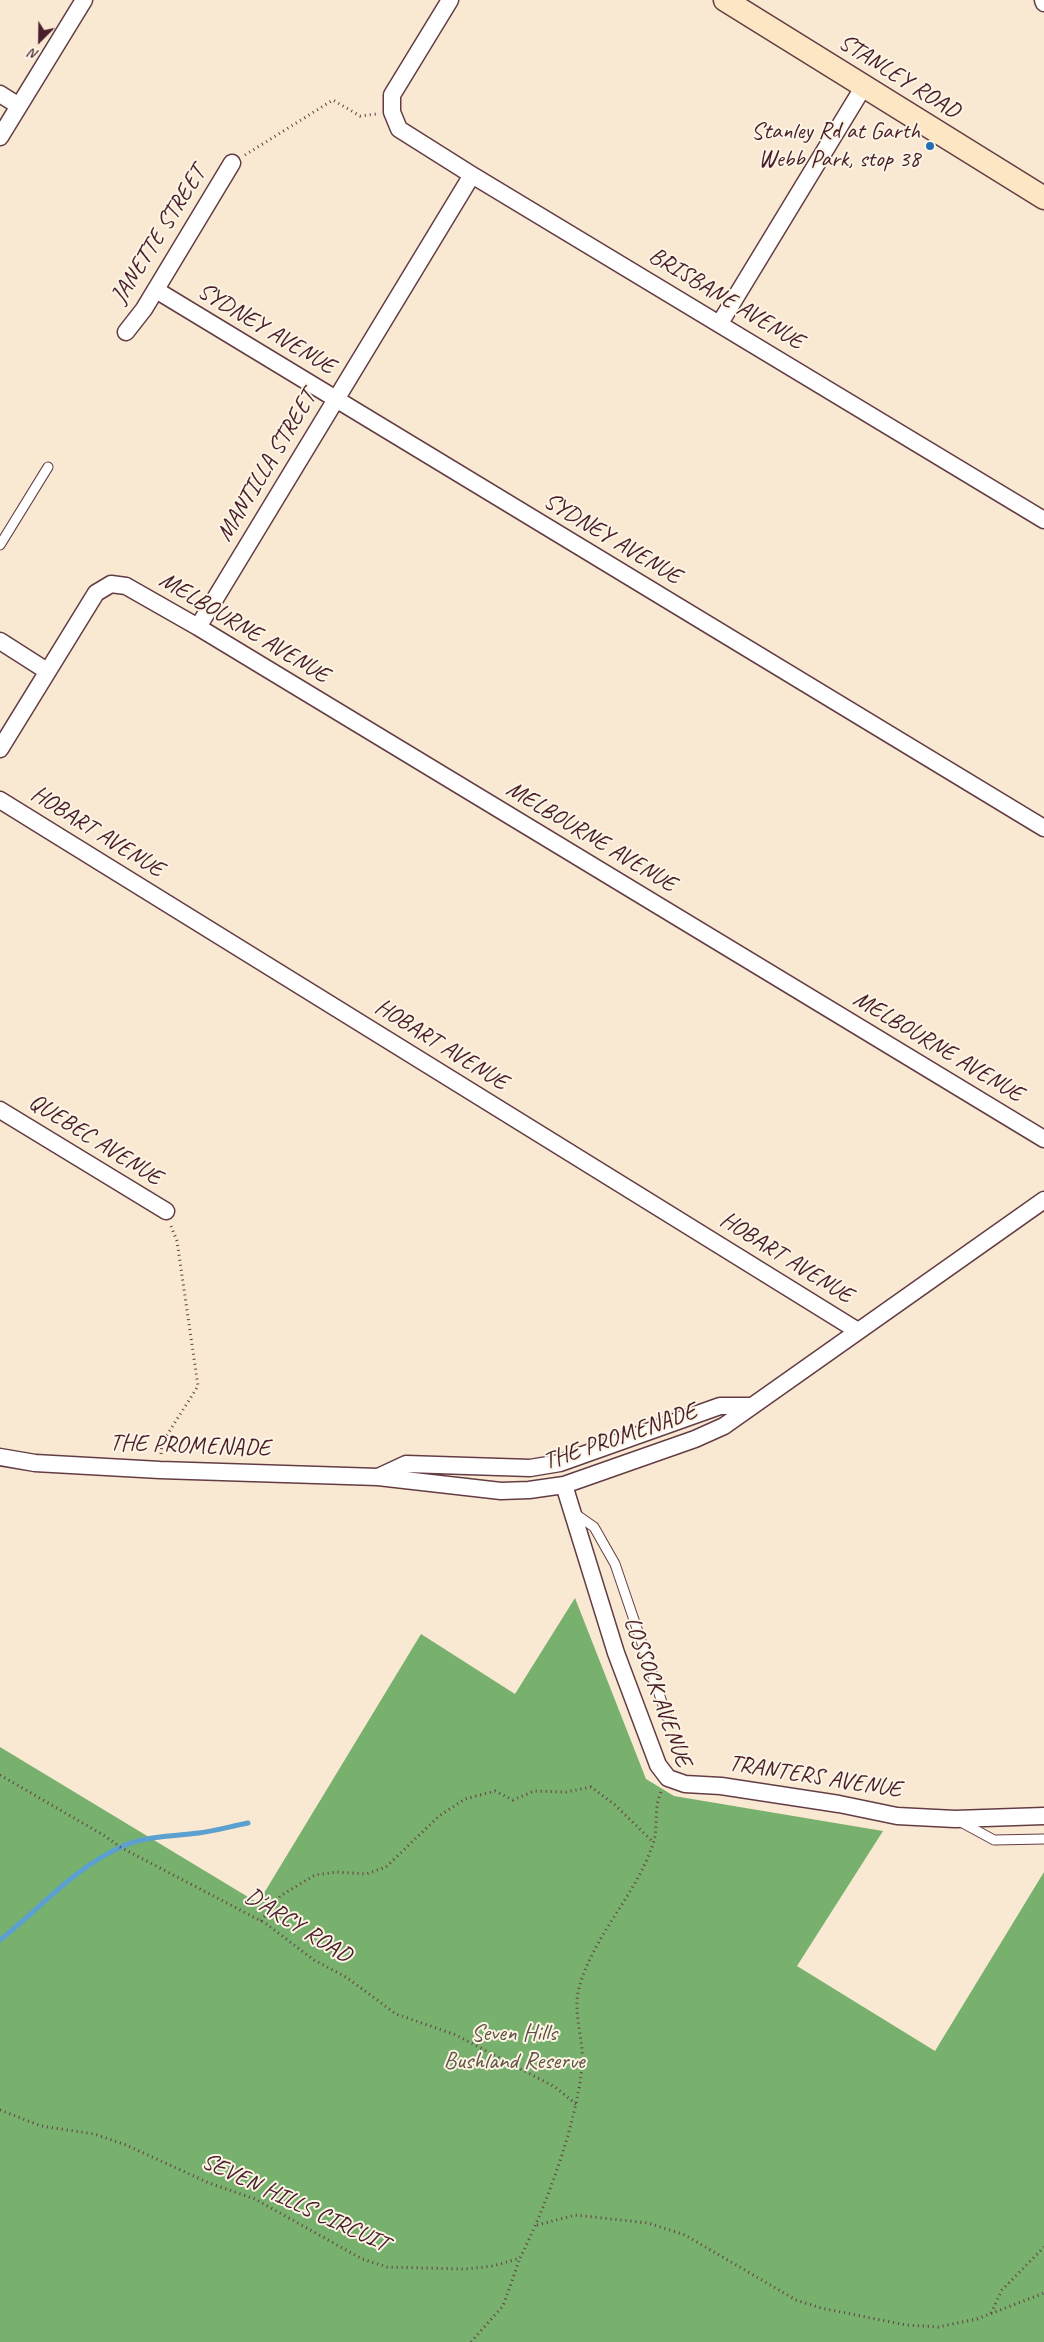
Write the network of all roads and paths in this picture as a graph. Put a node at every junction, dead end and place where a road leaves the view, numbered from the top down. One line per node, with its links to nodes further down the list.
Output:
1 (84, 0): 6 (street)
2 (450, 0): 7 (street)
3 (726, 0): 4 (main road, STANLEY ROAD)
4 (864, 86): 11 (main road, STANLEY ROAD); 13 (street)
5 (0, 94): 6 (street)
6 (19, 106): 8 (street)
7 (392, 112): 9 (path); 10 (street, BRISBANE AVENUE)
8 (0, 137)
9 (232, 163): 12 (street, JANETTE STREET)
10 (472, 175): 13 (street, BRISBANE AVENUE); 15 (street, MANTILLA STREET)
11 (1044, 198)
12 (156, 290): 14 (street, JANETTE STREET); 15 (street, SYDNEY AVENUE)
13 (720, 323): 17 (street, BRISBANE AVENUE)
14 (126, 332)
15 (335, 399): 19 (street, MANTILLA STREET); 24 (street, SYDNEY AVENUE)
16 (48, 467): 18 (lane)
17 (1044, 520)
18 (0, 545)
19 (198, 627): 21 (street, MELBOURNE AVENUE); 26 (street, MELBOURNE AVENUE)
20 (0, 641): 21 (street)
21 (47, 671): 22 (street)
22 (0, 749)
23 (0, 800): 29 (street, HOBART AVENUE)
24 (1044, 828)
25 (0, 1110): 28 (street, QUEBEC AVENUE)
26 (1044, 1139)
27 (1044, 1200): 29 (street, THE PROMENADE)
28 (166, 1211): 32 (path)
29 (858, 1331): 30 (street, THE PROMENADE)
30 (751, 1406): 33 (street, THE PROMENADE); 34 (street, THE PROMENADE)
31 (0, 1457): 32 (street, THE PROMENADE)
32 (160, 1470): 33 (street, THE PROMENADE)
33 (378, 1477): 34 (street, THE PROMENADE)
34 (564, 1485): 35 (street, LOSSOCK AVENUE)
35 (572, 1511): 36 (lane, LOSSOCK AVENUE); 38 (street, LOSSOCK AVENUE)
36 (667, 1717)
37 (0, 1775): 43 (path, D'ARCY ROAD)
38 (668, 1778): 40 (street, TRANTERS AVENUE); 42 (path, LOSSOCK AVENUE)
39 (1044, 1816): 40 (street, TRANTERS AVENUE)
40 (955, 1819): 41 (lane, TRANTERS AVENUE)
41 (1044, 1839)
42 (654, 1842): 43 (path); 44 (path, LOSSOCK AVENUE)
43 (261, 1921): 44 (path, D'ARCY ROAD)
44 (576, 2104): 46 (path, LOSSOCK AVENUE)
45 (0, 2110): 48 (path, SEVEN HILLS CIRCUIT)
46 (536, 2226): 48 (path); 50 (path)
47 (1044, 2247): 50 (path)
48 (520, 2258): 51 (path)
49 (1044, 2293): 50 (path)
50 (991, 2314)
51 (471, 2342)

